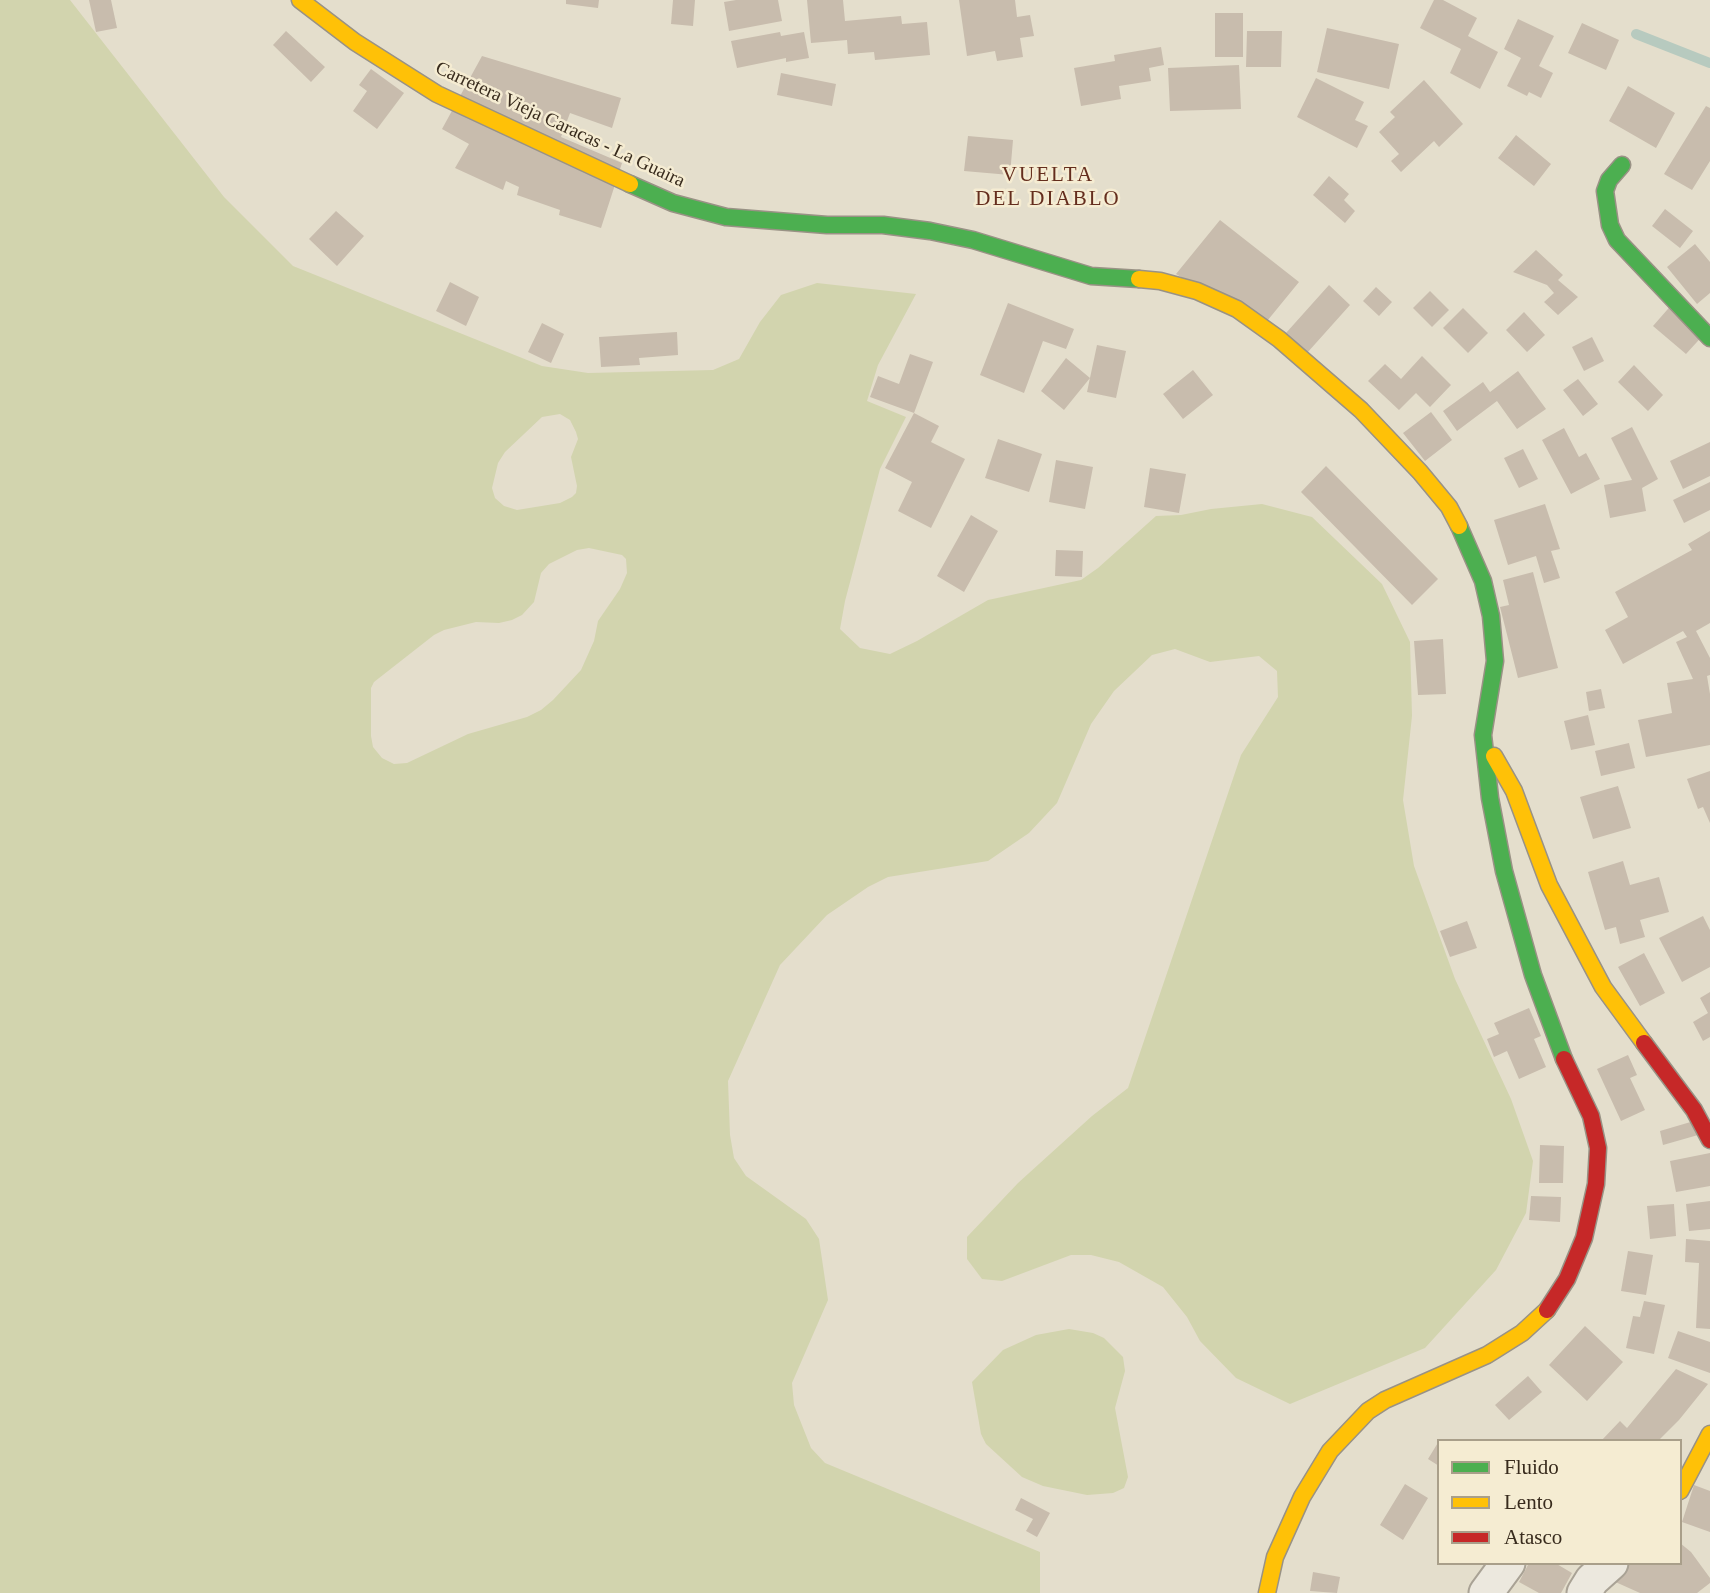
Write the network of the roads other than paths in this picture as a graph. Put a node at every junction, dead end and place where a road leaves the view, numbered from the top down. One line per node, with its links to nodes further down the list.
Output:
1 (300, 0): 4 (main road, Carretera Vieja Caracas - La Guaira)
2 (1622, 165): 3 (main road)
3 (1710, 338)
4 (1483, 735): 5 (main road); 10 (main road, Carretera Vieja Caracas - La Guaira)
5 (1710, 1140)
6 (1699, 1441): 7 (main road)
7 (1682, 1488)
8 (1507, 1565): 11 (street)
9 (1609, 1565): 12 (street)
10 (1267, 1593)
11 (1486, 1593)
12 (1584, 1593)

